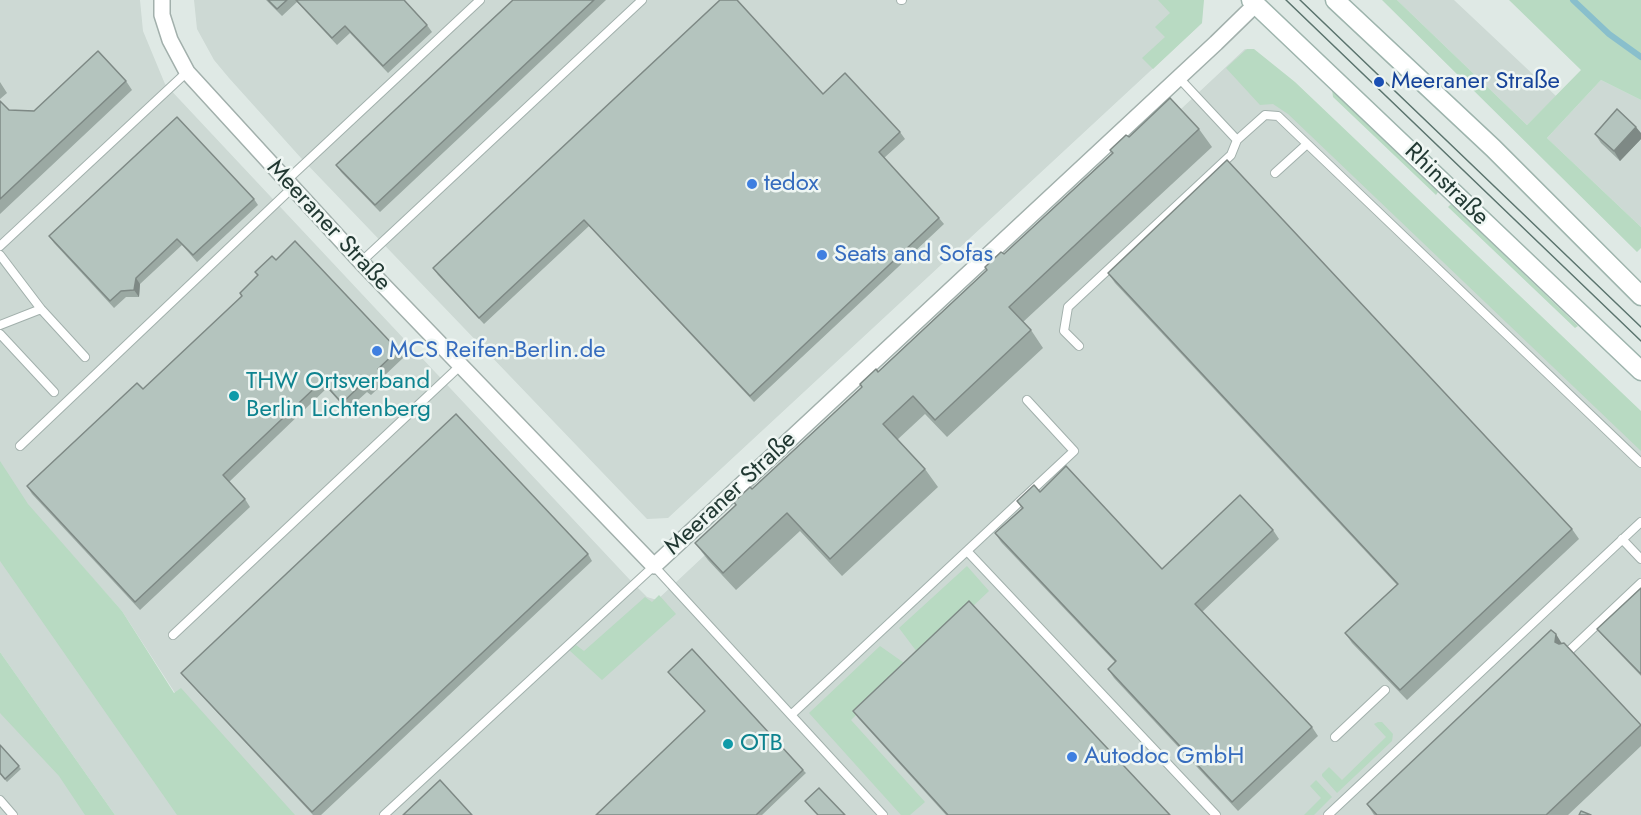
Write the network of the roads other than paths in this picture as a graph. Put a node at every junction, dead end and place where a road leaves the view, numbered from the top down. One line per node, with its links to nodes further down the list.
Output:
1 (162, 0): 6 (street, Meeraner Straße)
2 (480, 0): 11 (lane)
3 (642, 0): 14 (lane)
4 (1335, 0): 15 (main road)
5 (1256, 1): 7 (street, Meeraner Straße); 22 (main road, Rhinstraße)
6 (187, 72): 11 (street, Meeraner Straße); 12 (lane)
7 (1179, 78): 8 (lane); 31 (street, Meeraner Straße)
8 (1236, 140): 9 (lane); 19 (lane)
9 (1307, 144): 10 (lane); 26 (lane)
10 (1275, 173)
11 (289, 185): 14 (street, Meeraner Straße); 25 (lane)
12 (0, 246)
13 (0, 255): 16 (lane)
14 (361, 262): 21 (street, Meeraner Straße)
15 (1641, 296)
16 (41, 309): 17 (lane); 20 (lane)
17 (0, 325)
18 (0, 334): 23 (lane)
19 (1079, 346)
20 (85, 357)
21 (462, 365): 31 (street, Meeraner Straße); 33 (lane)
22 (1641, 371)
23 (54, 392)
24 (1027, 400): 29 (lane)
25 (20, 446)
26 (1641, 463)
27 (1641, 522): 28 (lane)
28 (1622, 539): 30 (lane); 43 (lane)
29 (967, 551): 36 (lane); 42 (lane)
30 (1641, 559)
31 (654, 566): 36 (lane); 40 (lane)
32 (1641, 583): 34 (lane)
33 (173, 635)
34 (1569, 651)
35 (1385, 690): 37 (lane)
36 (791, 715): 41 (lane)
37 (1335, 737)
38 (2, 806): 39 (lane)
39 (14, 815)
40 (384, 815)
41 (883, 815)
42 (1216, 815)
43 (1328, 815)

